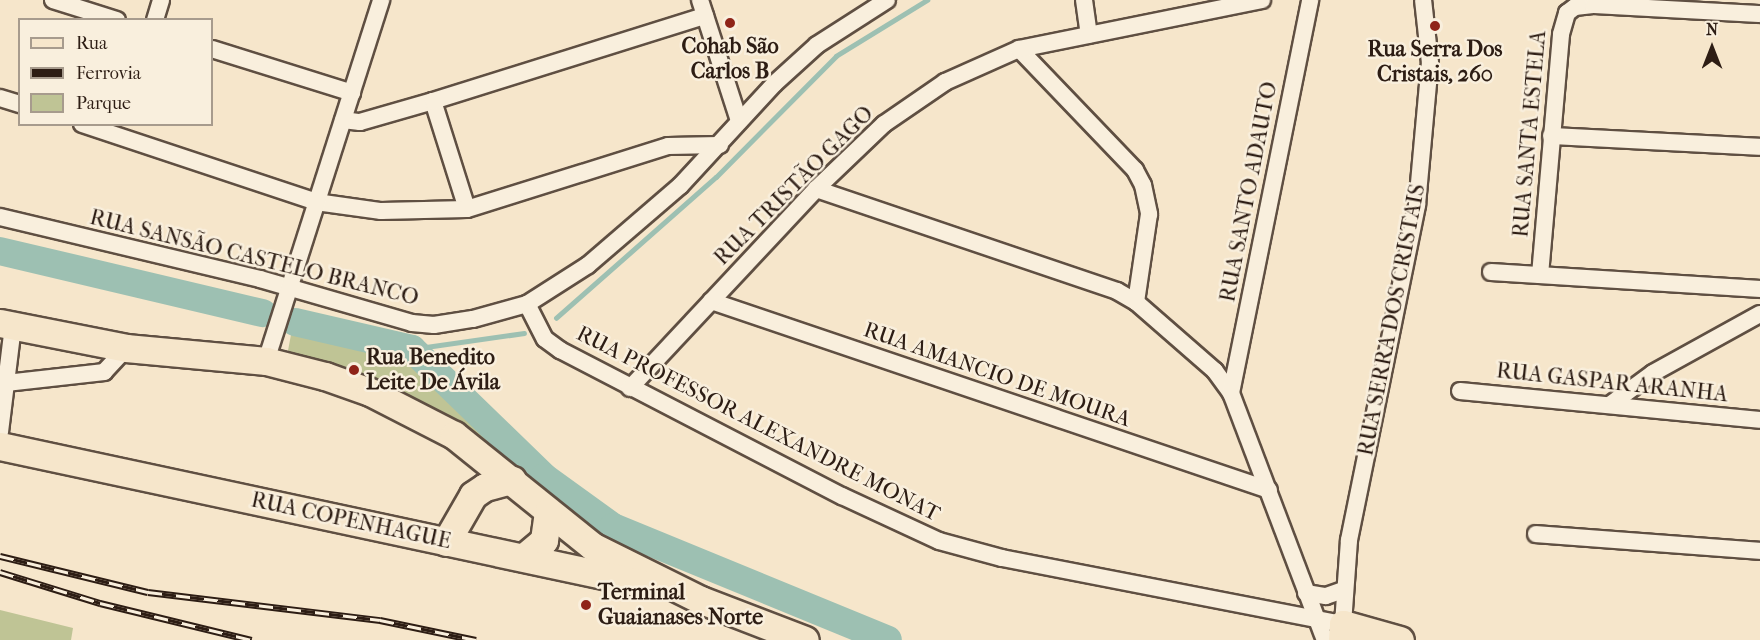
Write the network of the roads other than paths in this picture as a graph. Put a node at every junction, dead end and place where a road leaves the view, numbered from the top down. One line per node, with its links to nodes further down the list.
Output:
1 (53, 0): 11 (street)
2 (161, 0): 12 (street)
3 (887, 0): 21 (street, RUA SANSÃO CASTELO BRANCO)
4 (1084, 0): 13 (street)
5 (1262, 0): 13 (street, RUA TRISTÃO GAGO)
6 (1310, 0): 45 (street, RUA SANTO ADAUTO)
7 (1423, 0): 59 (street, RUA SERRA DOS CRISTAIS)
8 (383, 1): 16 (street)
9 (702, 8): 18 (street); 21 (street)
10 (1760, 14): 23 (street, RUA SANTA ESTELA)
11 (99, 17)
12 (156, 18)
13 (1089, 35): 15 (street, RUA TRISTÃO GAGO)
14 (213, 49): 16 (street)
15 (1019, 49): 26 (street, RUA TRISTÃO GAGO); 35 (street)
16 (352, 93): 20 (street)
17 (0, 98): 19 (street)
18 (433, 101): 20 (street); 28 (street)
19 (18, 103)
20 (343, 120): 27 (street)
21 (740, 121): 24 (street, RUA SANSÃO CASTELO BRANCO)
22 (88, 126): 27 (street)
23 (1551, 136): 25 (street); 31 (street, RUA SANTA ESTELA)
24 (720, 145): 28 (street); 36 (street, RUA SANSÃO CASTELO BRANCO)
25 (1760, 147)
26 (816, 189): 34 (street, RUA TRISTÃO GAGO); 35 (street)
27 (316, 202): 28 (street); 33 (street)
28 (467, 208)
29 (0, 217): 33 (street, RUA SANSÃO CASTELO BRANCO)
30 (1491, 272): 31 (street)
31 (1540, 275): 32 (street)
32 (1760, 289)
33 (288, 293): 36 (street, RUA SANSÃO CASTELO BRANCO); 41 (street)
34 (711, 301): 43 (street, RUA TRISTÃO GAGO); 51 (street, RUA AMANCIO DE MOURA)
35 (1136, 302): 45 (street)
36 (530, 311): 43 (street, RUA PROFESSOR ALEXANDRE MONAT)
37 (1760, 314): 46 (street)
38 (6, 325): 39 (main road); 40 (street)
39 (126, 348): 41 (main road); 42 (street)
40 (4, 355): 42 (street)
41 (266, 361): 50 (main road)
42 (6, 383): 48 (street)
43 (630, 388): 62 (street, RUA PROFESSOR ALEXANDRE MONAT)
44 (1460, 391): 46 (street, RUA GASPAR ARANHA)
45 (1231, 393): 51 (street)
46 (1611, 404): 47 (street, RUA GASPAR ARANHA)
47 (1760, 420)
48 (0, 432)
49 (0, 446): 55 (main road, RUA COPENHAGUE)
50 (512, 480): 52 (main road); 53 (main road)
51 (1269, 490): 60 (street)
52 (461, 511): 55 (main road); 56 (main road)
53 (548, 512): 58 (main road); 61 (main road)
54 (1536, 534): 57 (street)
55 (446, 542): 56 (main road, RUA COPENHAGUE)
56 (481, 547): 58 (main road, RUA COPENHAGUE)
57 (1760, 551)
58 (524, 557): 61 (main road, RUA COPENHAGUE)
59 (1343, 590): 60 (street); 63 (street, RUA SERRA DOS CRISTAIS)
60 (1306, 593): 62 (street)
61 (701, 600): 64 (main road)
62 (1314, 616): 63 (street, RUA PROFESSOR ALEXANDRE MONAT); 63 (street)
63 (1336, 635): 65 (main road)
64 (805, 640)
65 (1400, 640)

